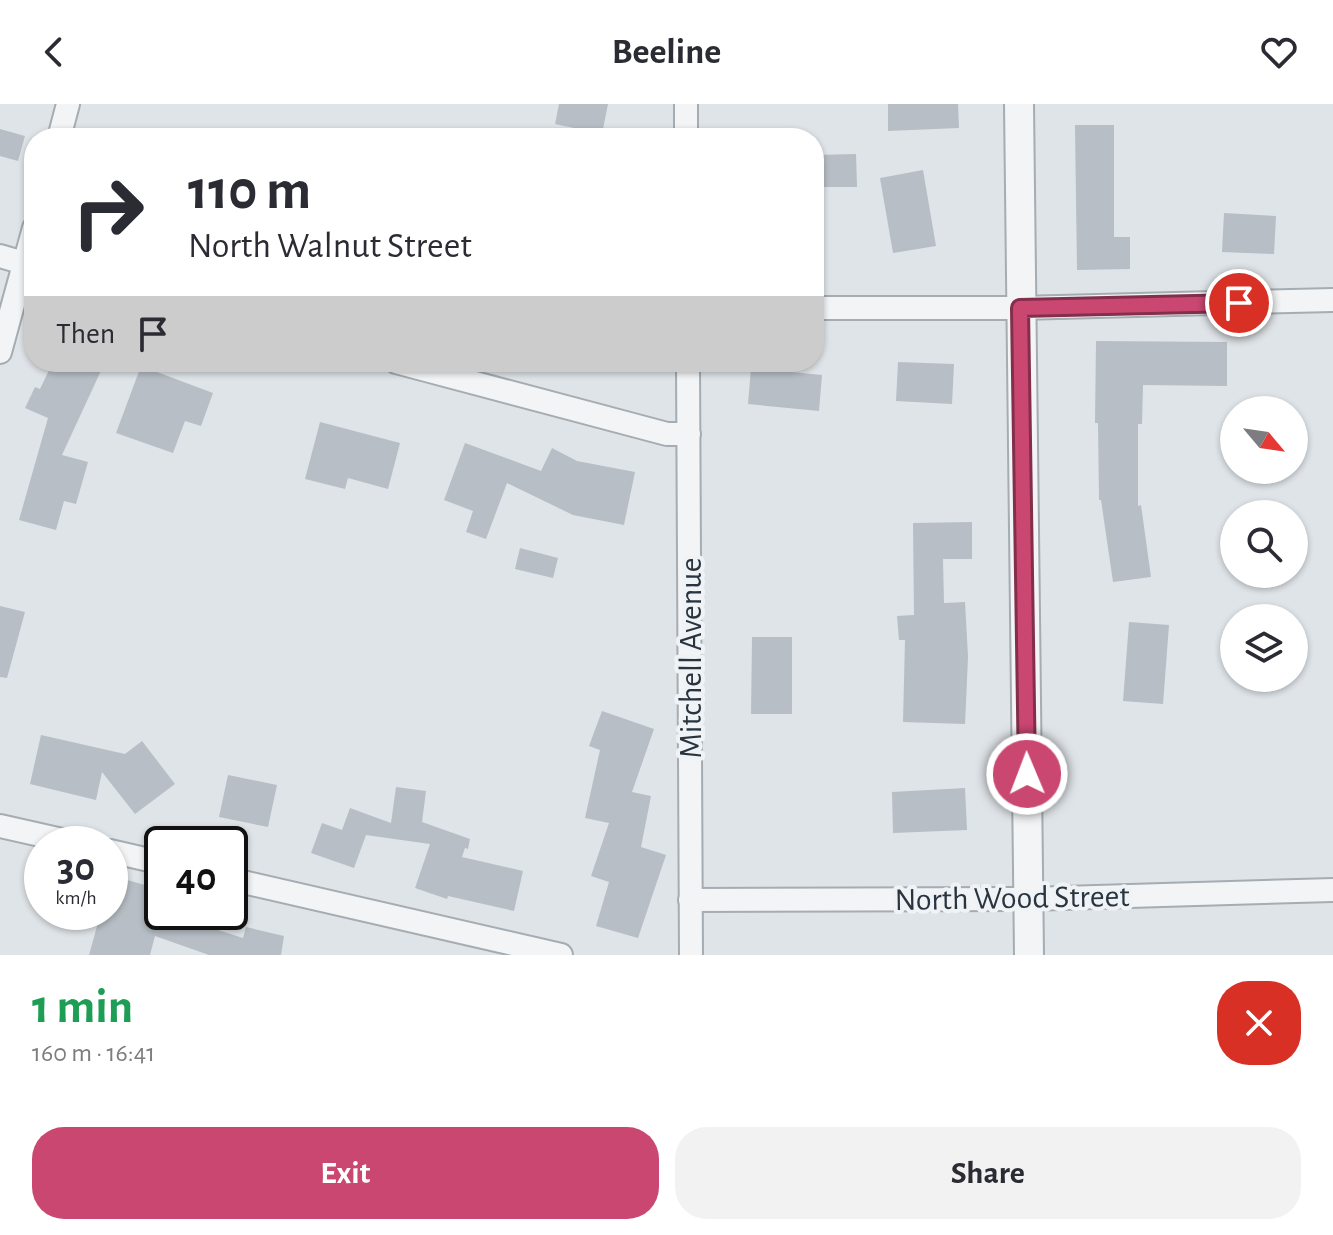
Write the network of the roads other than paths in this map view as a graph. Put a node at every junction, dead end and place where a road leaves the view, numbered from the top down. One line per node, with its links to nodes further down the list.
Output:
1 (68, 104): 4 (street)
2 (686, 104): 5 (street)
3 (1019, 104): 11 (street)
4 (62, 128)
5 (686, 128)
6 (0, 256): 7 (street)
7 (24, 263)
8 (24, 279): 12 (street)
9 (1333, 300): 11 (street)
10 (824, 308): 11 (street)
11 (1020, 308): 20 (street)
12 (0, 352)
13 (434, 372): 15 (street)
14 (688, 372): 15 (street, Mitchell Avenue)
15 (689, 434): 21 (street, Mitchell Avenue)
16 (0, 826): 17 (street)
17 (24, 831)
18 (248, 883): 22 (street)
19 (1333, 890): 20 (street, North Wood Street)
20 (1029, 899): 21 (street, North Wood Street); 24 (street)
21 (690, 900): 23 (street, Mitchell Avenue)
22 (561, 955)
23 (691, 955)
24 (1029, 955)

